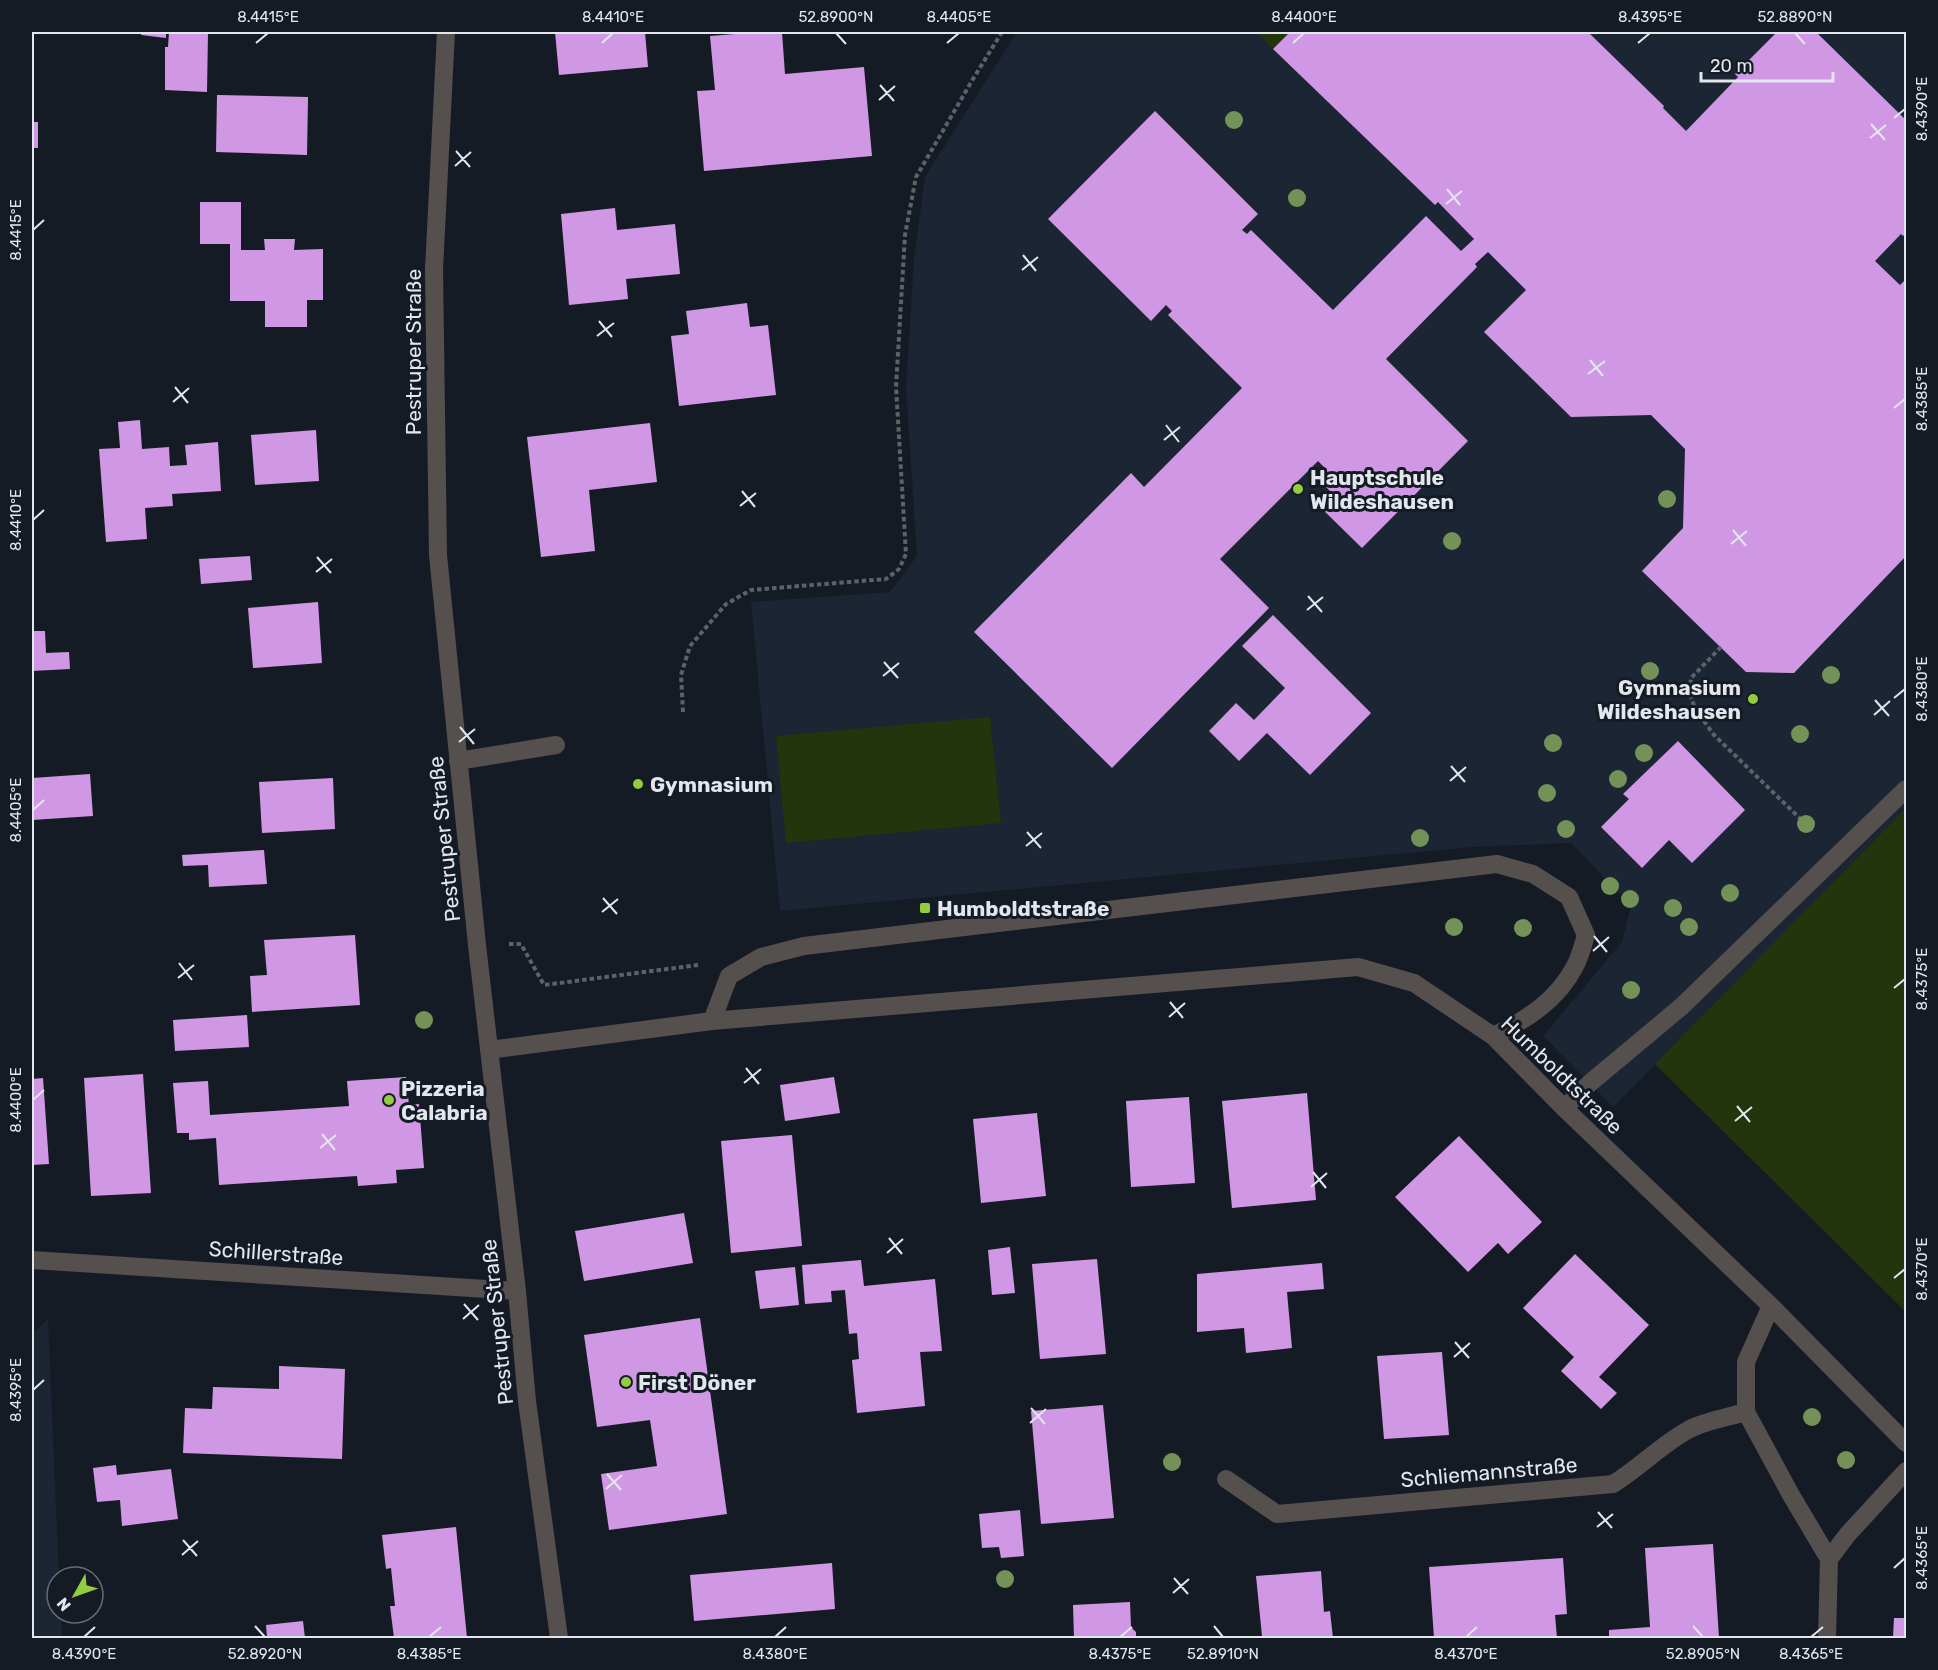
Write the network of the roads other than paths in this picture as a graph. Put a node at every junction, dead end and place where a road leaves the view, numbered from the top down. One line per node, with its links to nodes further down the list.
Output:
1 (446, 32): 3 (street, Pestruper Straße)
2 (556, 745): 3 (street)
3 (458, 761): 7 (street, Pestruper Straße)
4 (1906, 789): 8 (street)
5 (712, 1021): 6 (street, Humboldtstraße); 6 (street); 7 (street, Humboldtstraße)
6 (1493, 1036): 8 (street, Humboldtstraße)
7 (489, 1050): 10 (street, Pestruper Straße)
8 (1564, 1108): 11 (street, Humboldtstraße)
9 (32, 1260): 10 (street, Schillerstraße)
10 (517, 1291): 17 (street, Pestruper Straße)
11 (1771, 1306): 12 (street); 13 (street, Humboldtstraße)
12 (1746, 1412): 15 (street, Schliemannstraße); 16 (street)
13 (1906, 1443)
14 (1906, 1471): 16 (street)
15 (1227, 1479)
16 (1829, 1559): 18 (street)
17 (559, 1638)
18 (1827, 1638)

